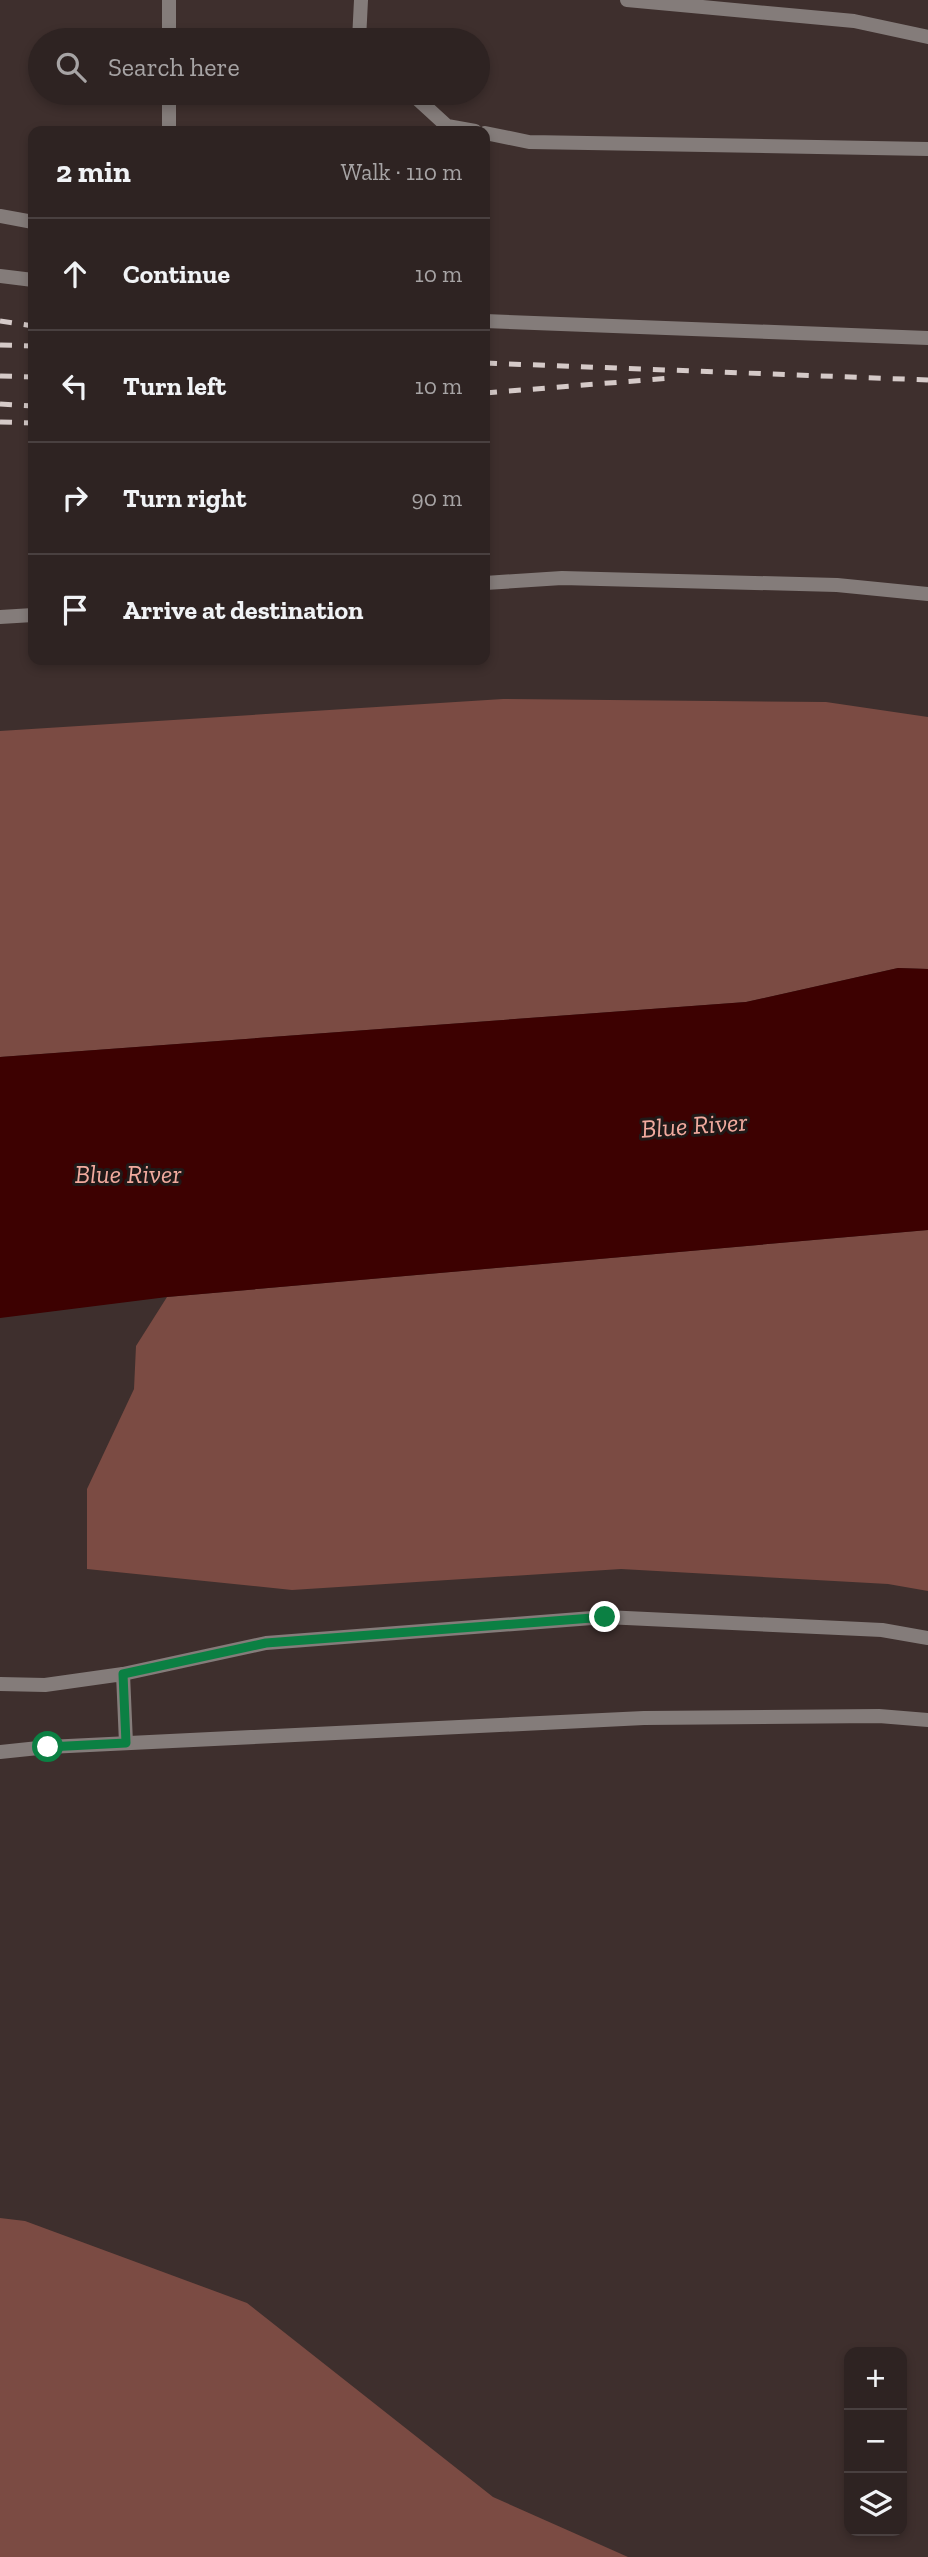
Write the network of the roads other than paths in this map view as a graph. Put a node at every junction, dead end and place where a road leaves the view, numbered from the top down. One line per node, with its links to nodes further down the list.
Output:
1 (169, 0): 4 (street)
2 (361, 0): 5 (street)
3 (627, 0): 6 (street)
4 (169, 28)
5 (360, 28)
6 (928, 37)
7 (169, 105): 9 (street)
8 (424, 105): 10 (street)
9 (169, 126)
10 (447, 126)
11 (490, 134): 12 (street)
12 (928, 149)
13 (0, 216): 14 (street)
14 (28, 221)
15 (0, 276): 16 (street)
16 (28, 280)
17 (490, 321): 18 (street)
18 (928, 338)
19 (490, 583): 20 (street)
20 (928, 594)
21 (28, 615): 22 (street)
22 (0, 617)
23 (928, 1638): 24 (street)
24 (123, 1674): 25 (street); 27 (street)
25 (0, 1684)
26 (928, 1720): 27 (street)
27 (126, 1743): 28 (street)
28 (0, 1752)

